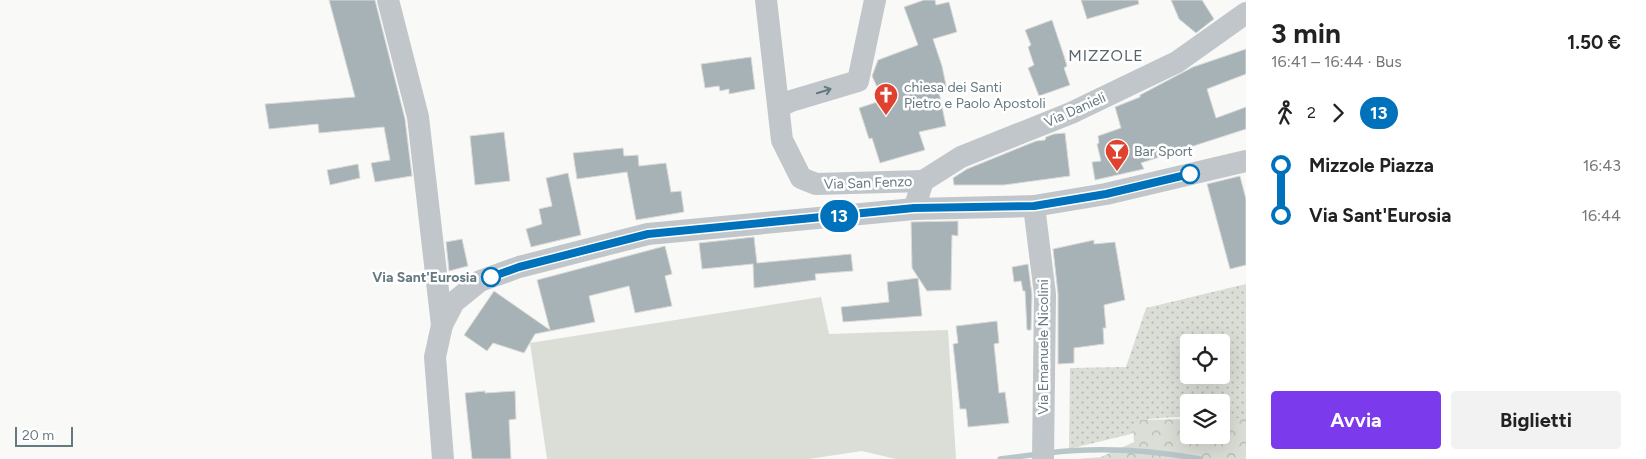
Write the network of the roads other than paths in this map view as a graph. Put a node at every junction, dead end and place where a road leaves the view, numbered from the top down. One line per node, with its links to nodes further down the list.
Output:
1 (388, 0): 10 (street)
2 (766, 0): 5 (street, Via San Fenzo)
3 (875, 0): 5 (street, one-way to 3)
4 (1246, 13): 7 (street, Via Danieli)
5 (778, 107): 7 (street, Via San Fenzo)
6 (1246, 161): 8 (street)
7 (923, 181): 9 (street)
8 (1034, 206): 9 (street); 11 (street, Via Emanuele Nicolini)
9 (914, 208): 10 (street)
10 (442, 325): 12 (street)
11 (1043, 453)
12 (443, 459)

